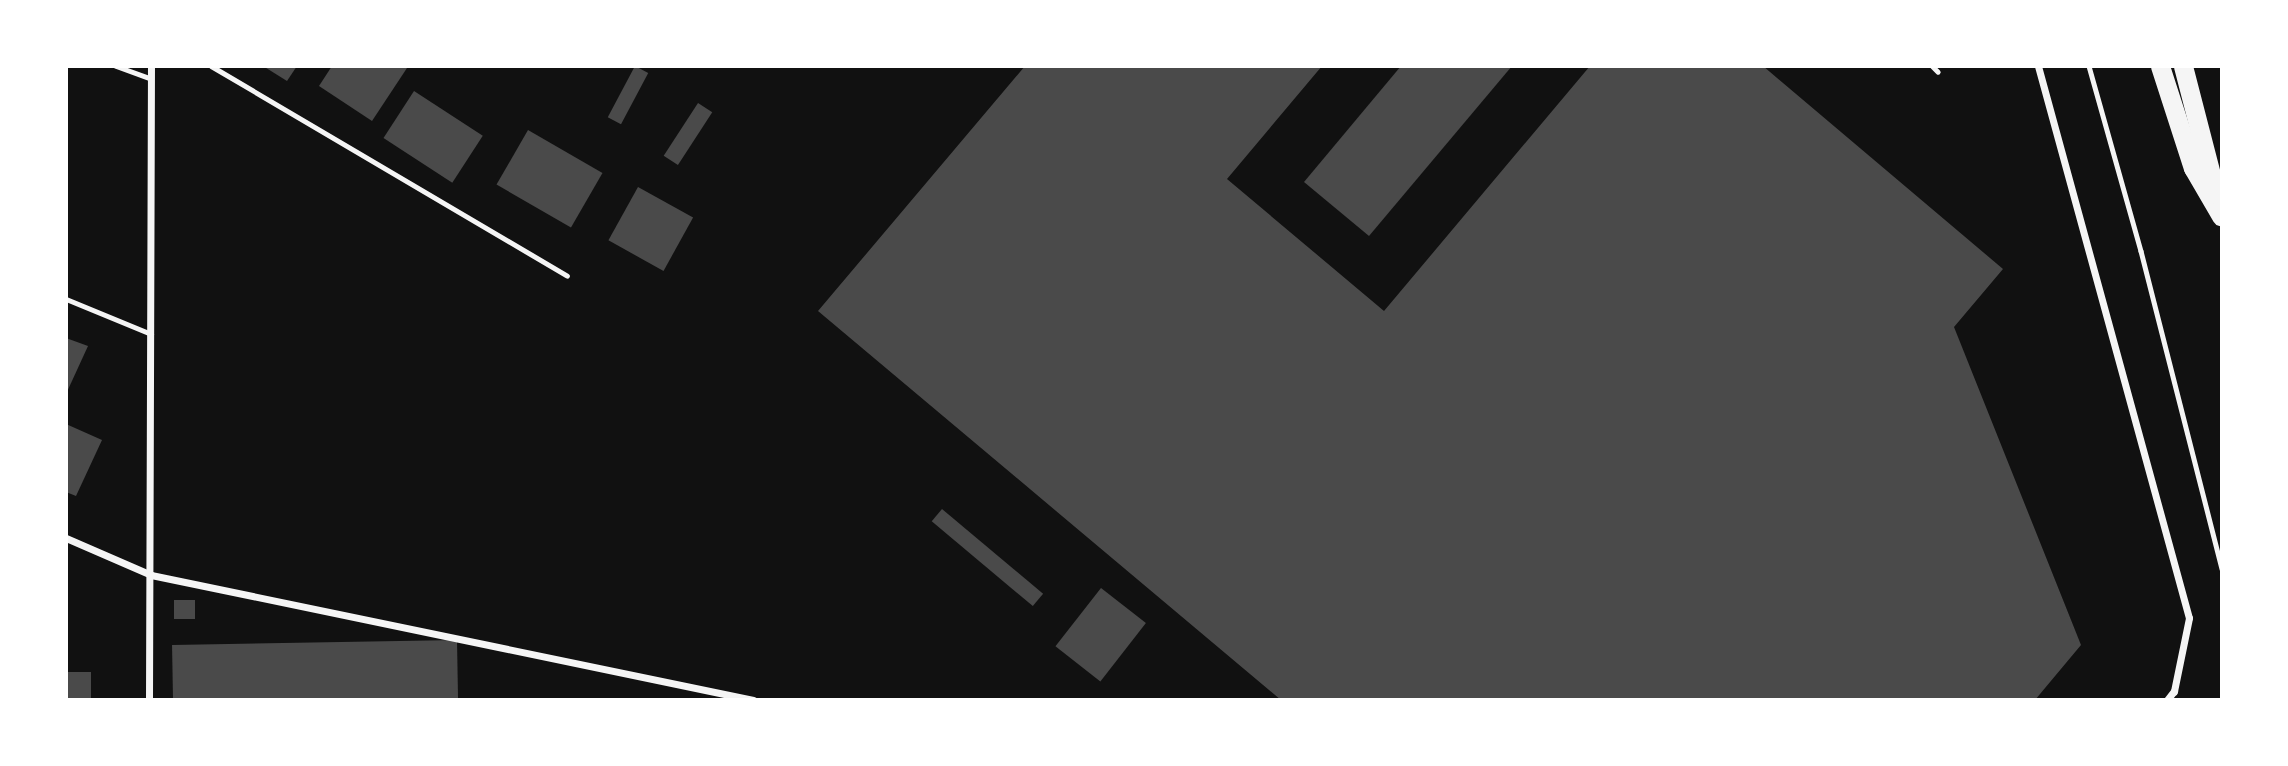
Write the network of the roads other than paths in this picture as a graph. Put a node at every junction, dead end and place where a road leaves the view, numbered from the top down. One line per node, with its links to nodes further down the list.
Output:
1 (116, 66): 9 (lane)
2 (151, 66): 9 (street)
3 (211, 66): 11 (lane)
4 (1932, 66): 8 (lane)
5 (2038, 66): 18 (street)
6 (2160, 66): 10 (highway)
7 (2183, 66): 10 (highway)
8 (1938, 72)
9 (151, 79): 13 (street)
10 (2221, 217)
11 (567, 276)
12 (66, 299): 13 (lane)
13 (151, 334): 15 (street)
14 (66, 538): 15 (street)
15 (151, 575): 16 (street); 17 (street)
16 (149, 699)
17 (753, 699)
18 (2167, 699)

